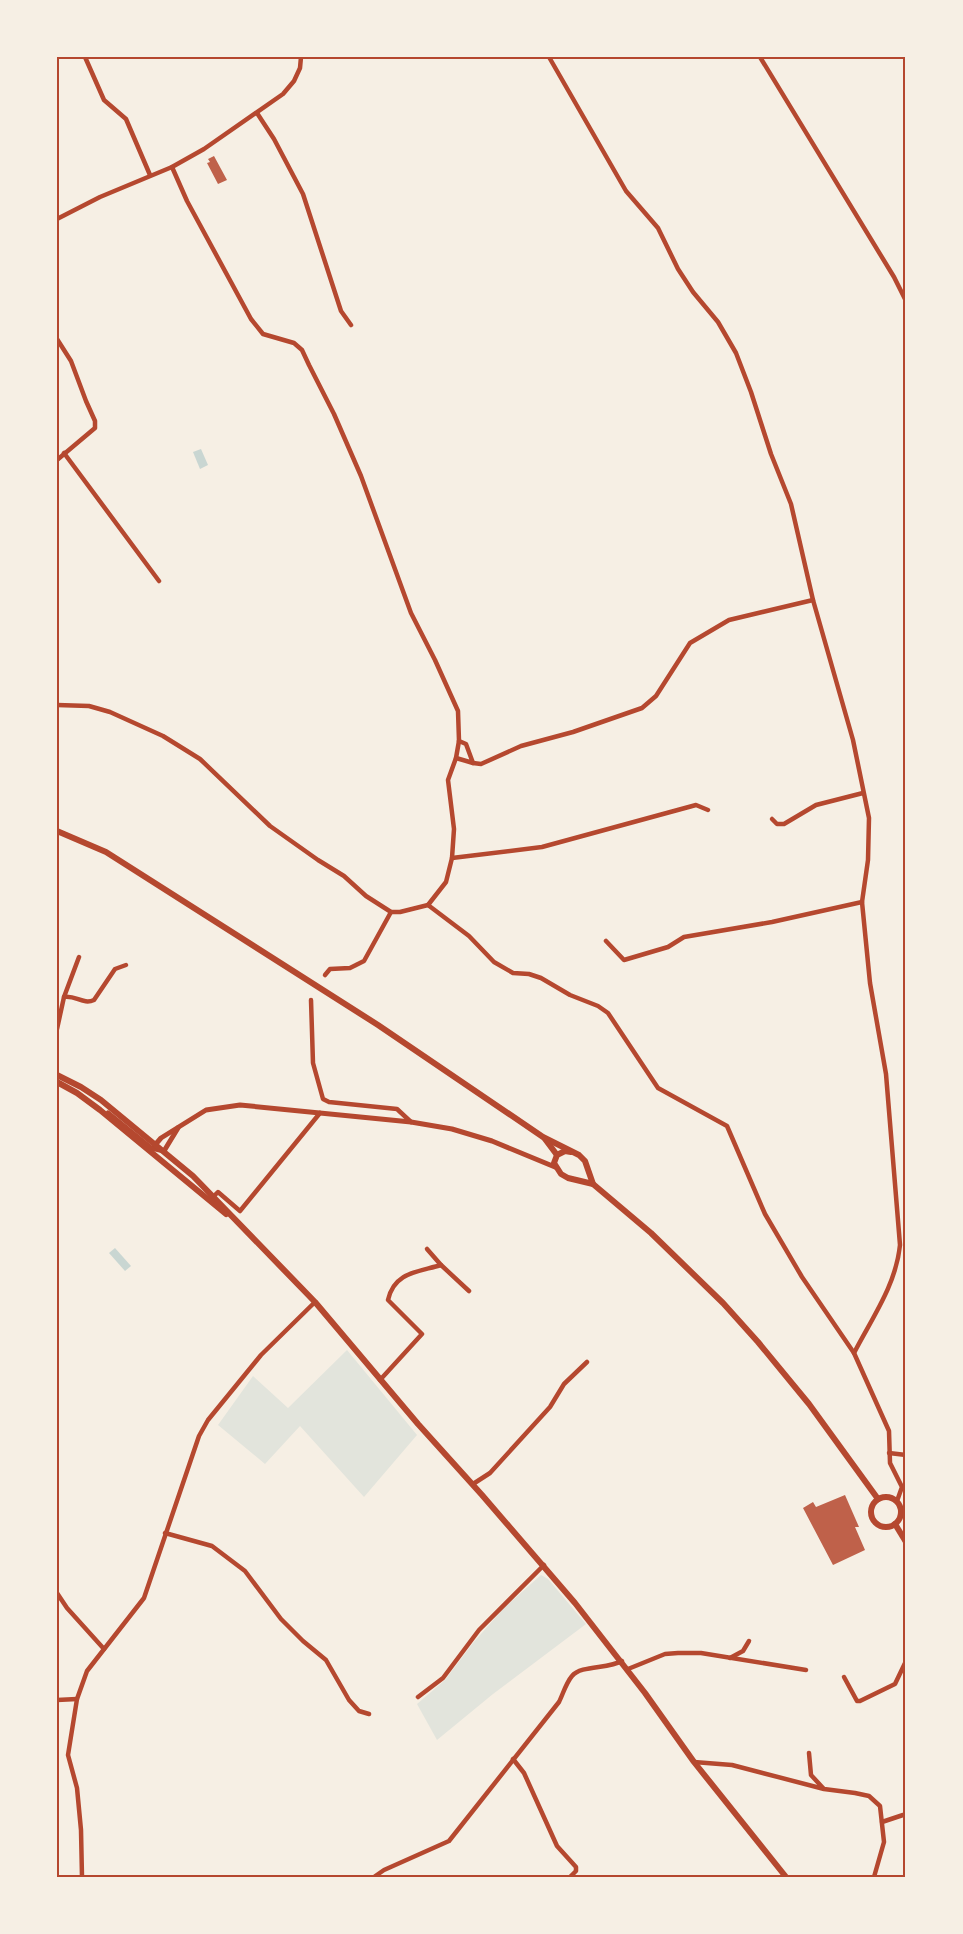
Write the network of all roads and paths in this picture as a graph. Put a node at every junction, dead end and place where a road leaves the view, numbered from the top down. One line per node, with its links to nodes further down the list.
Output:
1 (86, 57): 7 (street)
2 (301, 57): 5 (street)
3 (549, 57): 15 (street)
4 (760, 57): 9 (street)
5 (257, 112): 6 (street); 10 (street)
6 (172, 167): 7 (street); 17 (street)
7 (150, 175): 8 (street)
8 (57, 219)
9 (906, 301)
10 (351, 326)
11 (57, 339): 12 (street)
12 (64, 453): 13 (street); 14 (street)
13 (57, 460)
14 (159, 581)
15 (813, 600): 19 (street); 20 (street)
16 (57, 705): 27 (street)
17 (459, 741): 18 (street); 19 (street)
18 (456, 758): 19 (street); 24 (street)
19 (473, 763)
20 (863, 793): 22 (street); 25 (street)
21 (708, 810): 24 (street)
22 (772, 819)
23 (57, 831): 41 (main road)
24 (452, 858): 26 (street)
25 (862, 902): 28 (street); 54 (street)
26 (428, 905): 27 (street); 54 (street)
27 (391, 912): 31 (street)
28 (606, 941)
29 (79, 957): 32 (street)
30 (126, 965): 32 (street)
31 (325, 975)
32 (64, 997): 34 (street)
33 (311, 1000): 39 (street)
34 (57, 1029)
35 (57, 1075): 42 (main road)
36 (57, 1082): 37 (main road)
37 (77, 1093): 42 (street); 47 (main road)
38 (320, 1113): 39 (street); 40 (street); 49 (street)
39 (411, 1122): 44 (street)
40 (178, 1127): 42 (street); 42 (street)
41 (543, 1137): 43 (main road); 44 (main road)
42 (159, 1149): 47 (main road); 49 (main road)
43 (572, 1152): 44 (main road); 45 (main road)
44 (556, 1161): 46 (main road)
45 (587, 1168): 46 (main road); 48 (main road)
46 (578, 1179): 48 (main road)
47 (189, 1184): 49 (main road)
48 (593, 1184): 60 (main road)
49 (212, 1199): 53 (main road)
50 (427, 1249): 51 (street)
51 (441, 1265): 52 (street); 56 (street)
52 (470, 1291)
53 (315, 1302): 56 (main road); 63 (street)
54 (854, 1353): 57 (street)
55 (587, 1362): 59 (street)
56 (380, 1380): 59 (main road)
57 (889, 1453): 58 (street); 61 (street)
58 (906, 1455)
59 (473, 1484): 65 (main road)
60 (878, 1499): 61 (main road); 62 (main road)
61 (897, 1501): 62 (main road)
62 (895, 1524): 64 (main road)
63 (165, 1533): 68 (street); 78 (street)
64 (906, 1542)
65 (544, 1565): 70 (main road); 75 (street)
66 (57, 1593): 68 (street)
67 (749, 1641): 69 (street)
68 (104, 1649): 76 (street)
69 (730, 1658): 72 (street); 73 (street)
70 (622, 1661): 72 (main road); 80 (street)
71 (906, 1661): 74 (street)
72 (628, 1669): 81 (main road)
73 (806, 1670)
74 (844, 1677)
75 (418, 1697)
76 (77, 1699): 77 (street); 85 (street)
77 (57, 1700)
78 (369, 1714)
79 (808, 1753): 82 (street)
80 (513, 1759): 86 (street); 87 (street)
81 (694, 1762): 82 (street); 88 (main road)
82 (824, 1789): 84 (street)
83 (903, 1815): 84 (street)
84 (882, 1822): 89 (street)
85 (82, 1877)
86 (374, 1877)
87 (570, 1877)
88 (786, 1877)
89 (874, 1877)

